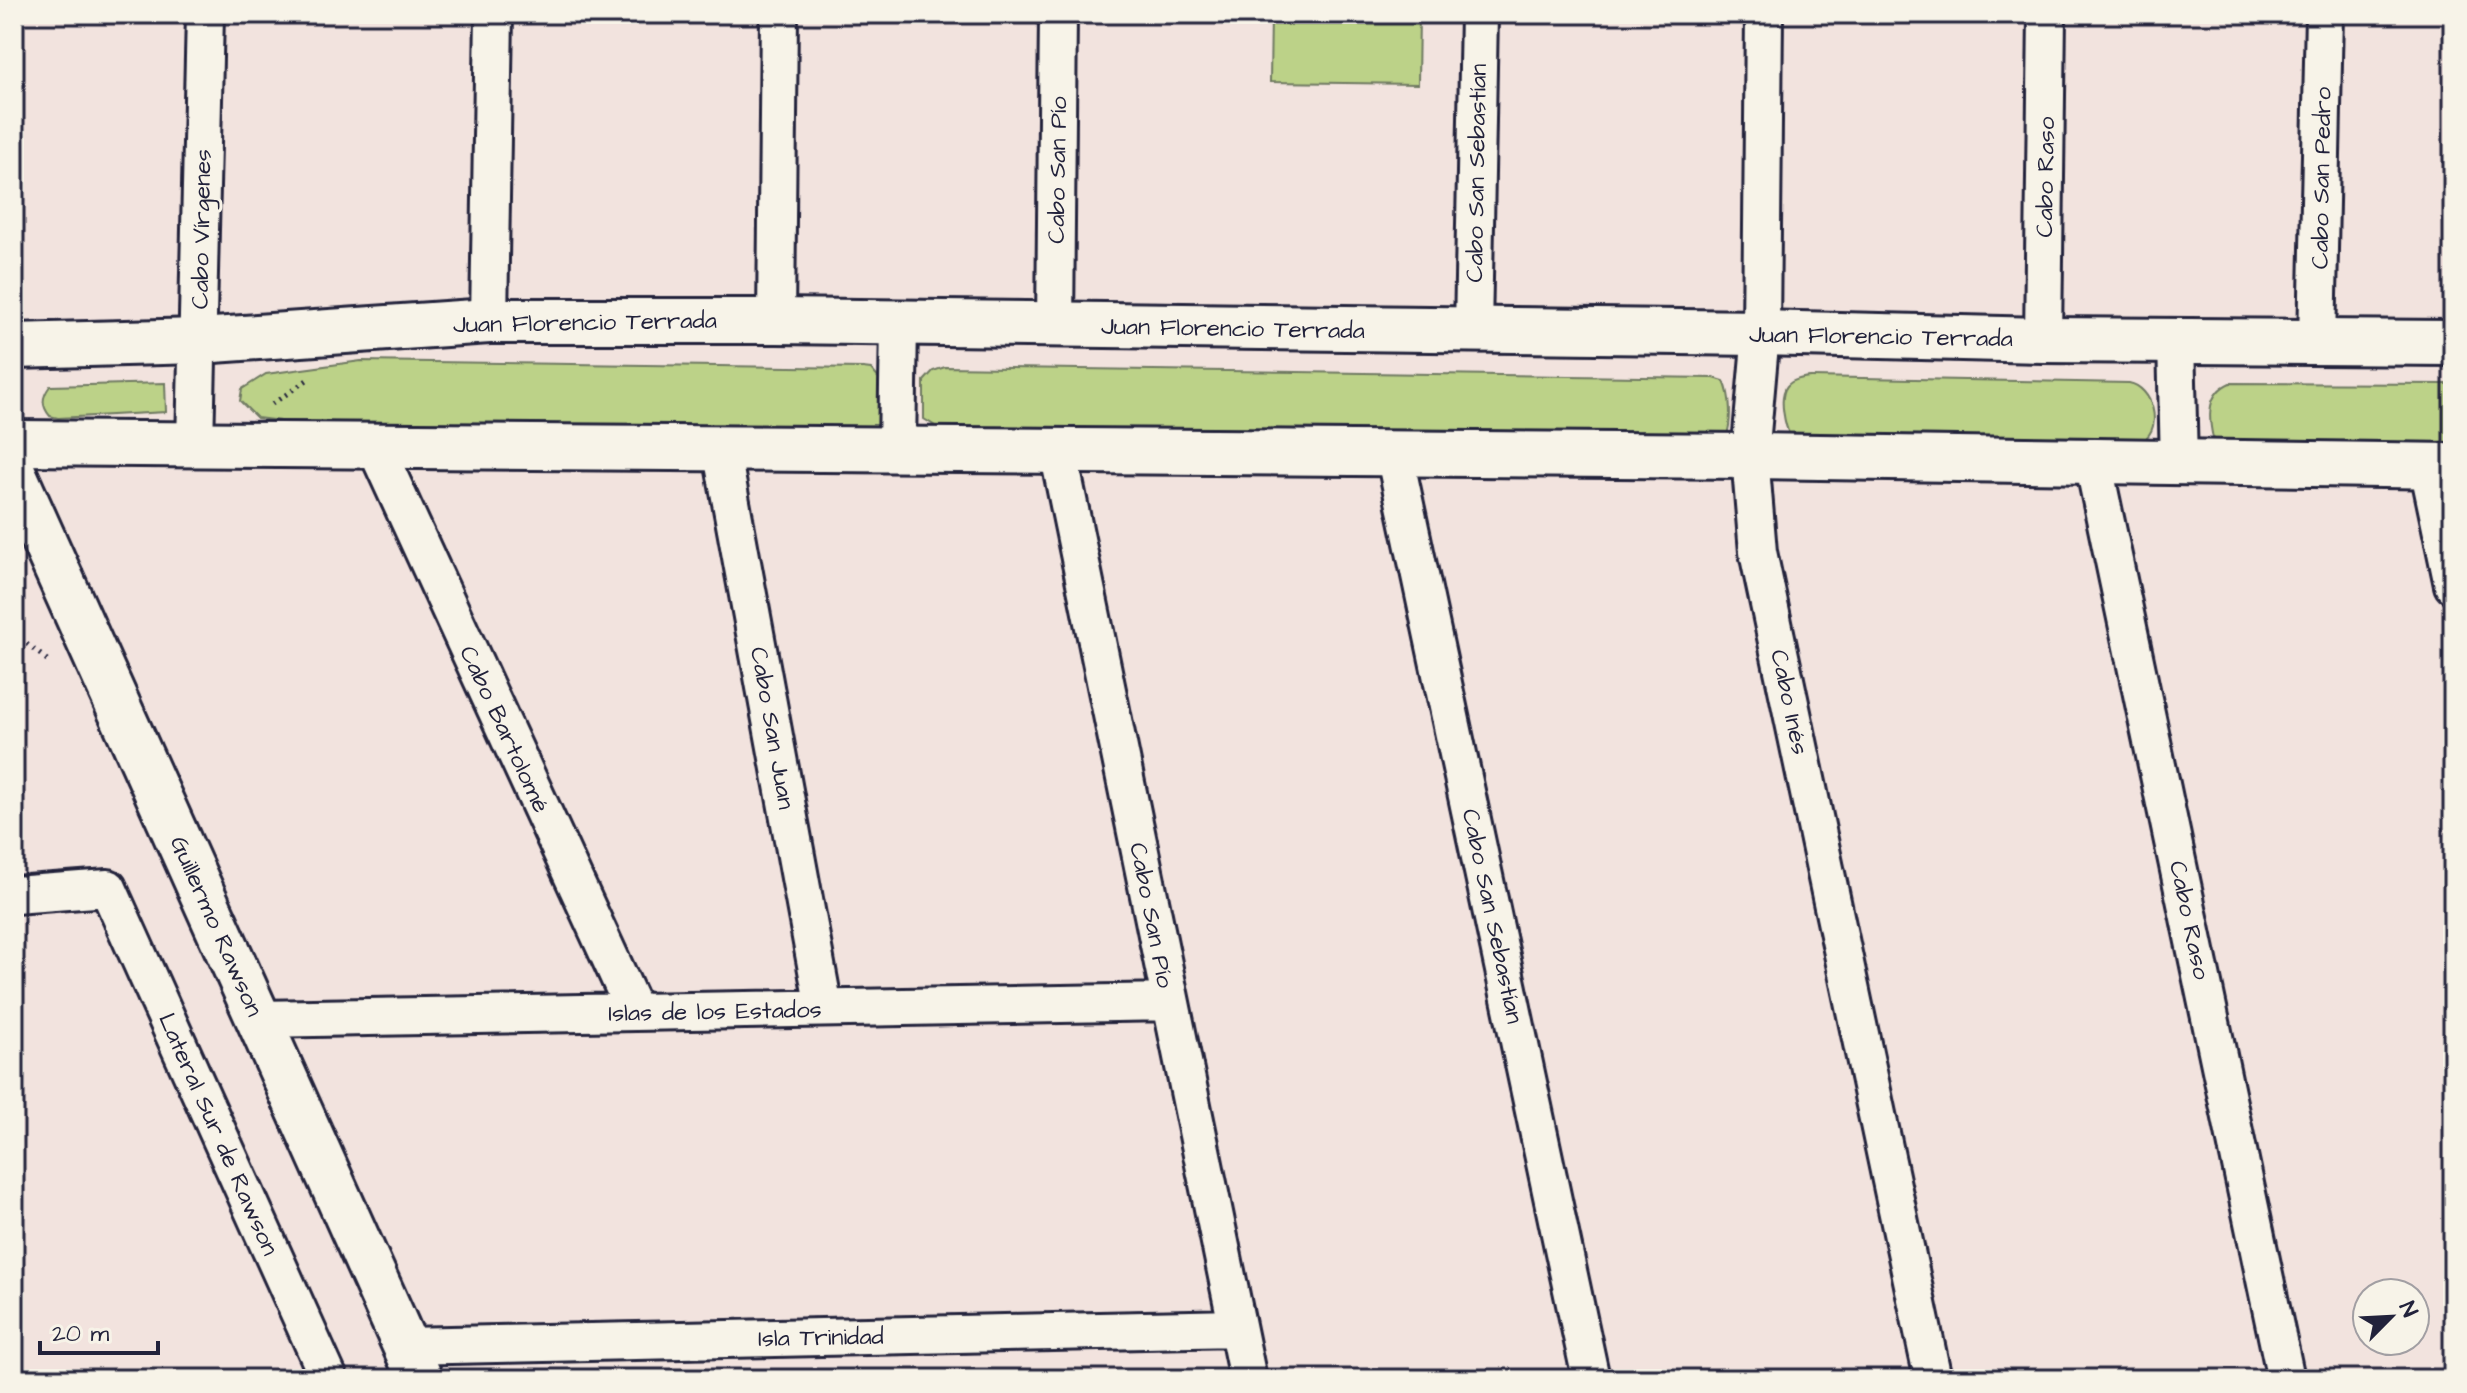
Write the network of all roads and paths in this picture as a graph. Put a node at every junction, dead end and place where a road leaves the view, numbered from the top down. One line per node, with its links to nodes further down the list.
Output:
1 (205, 14): 16 (street, Cabo Vírgenes)
2 (494, 14): 9 (street)
3 (779, 14): 10 (street)
4 (1058, 14): 12 (street, Cabo San Pío)
5 (1479, 14): 13 (street, Cabo San Sebastían)
6 (1764, 14): 14 (street, Cabo Inés)
7 (2047, 14): 15 (street, Cabo Raso)
8 (2324, 14): 18 (street, Cabo San Pedro)
9 (489, 321): 10 (street, Juan Florencio Terrada); 16 (street, Juan Florencio Terrada)
10 (776, 321): 11 (street, Juan Florencio Terrada)
11 (899, 322): 12 (street, Juan Florencio Terrada); 25 (street)
12 (1055, 326): 13 (street, Juan Florencio Terrada)
13 (1473, 331): 14 (street, Juan Florencio Terrada)
14 (1761, 333): 15 (street, Juan Florencio Terrada); 28 (street, Cabo Inés)
15 (2043, 340): 17 (street, Juan Florencio Terrada)
16 (199, 341): 20 (street, Juan Florencio Terrada); 22 (street, Cabo Vírgenes)
17 (2176, 341): 18 (street, Juan Florencio Terrada); 30 (street)
18 (2317, 343): 19 (street, Juan Florencio Terrada)
19 (2453, 343)
20 (14, 346)
21 (14, 443): 22 (street)
22 (195, 445): 23 (street)
23 (375, 446): 24 (street); 37 (street, Cabo Bartolomé)
24 (721, 448): 25 (street); 36 (street, Cabo San Juan)
25 (897, 450): 26 (street)
26 (1058, 451): 27 (street); 35 (street, Cabo San Pío)
27 (1394, 453): 28 (street); 43 (street, Cabo San Sebastían)
28 (1750, 456): 29 (street); 44 (street, Cabo Inés)
29 (2093, 461): 30 (street); 45 (street, Cabo Raso)
30 (2179, 463): 31 (street)
31 (2440, 466): 33 (street)
32 (14, 474): 38 (street, Guillermo Rawson)
33 (2453, 585)
34 (14, 895): 41 (street, Lateral Sur de Rawson)
35 (1170, 1002): 36 (street, Islas de los Estados); 39 (street, Cabo San Pío)
36 (824, 1008): 37 (street, Islas de los Estados)
37 (635, 1012): 38 (street, Islas de los Estados)
38 (259, 1019): 40 (street, Guillermo Rawson)
39 (1237, 1328): 40 (street, Isla Trinidad); 42 (street, Cabo San Pío)
40 (412, 1362)
41 (329, 1379)
42 (1248, 1379)
43 (1591, 1379)
44 (1933, 1379)
45 (2286, 1379)

